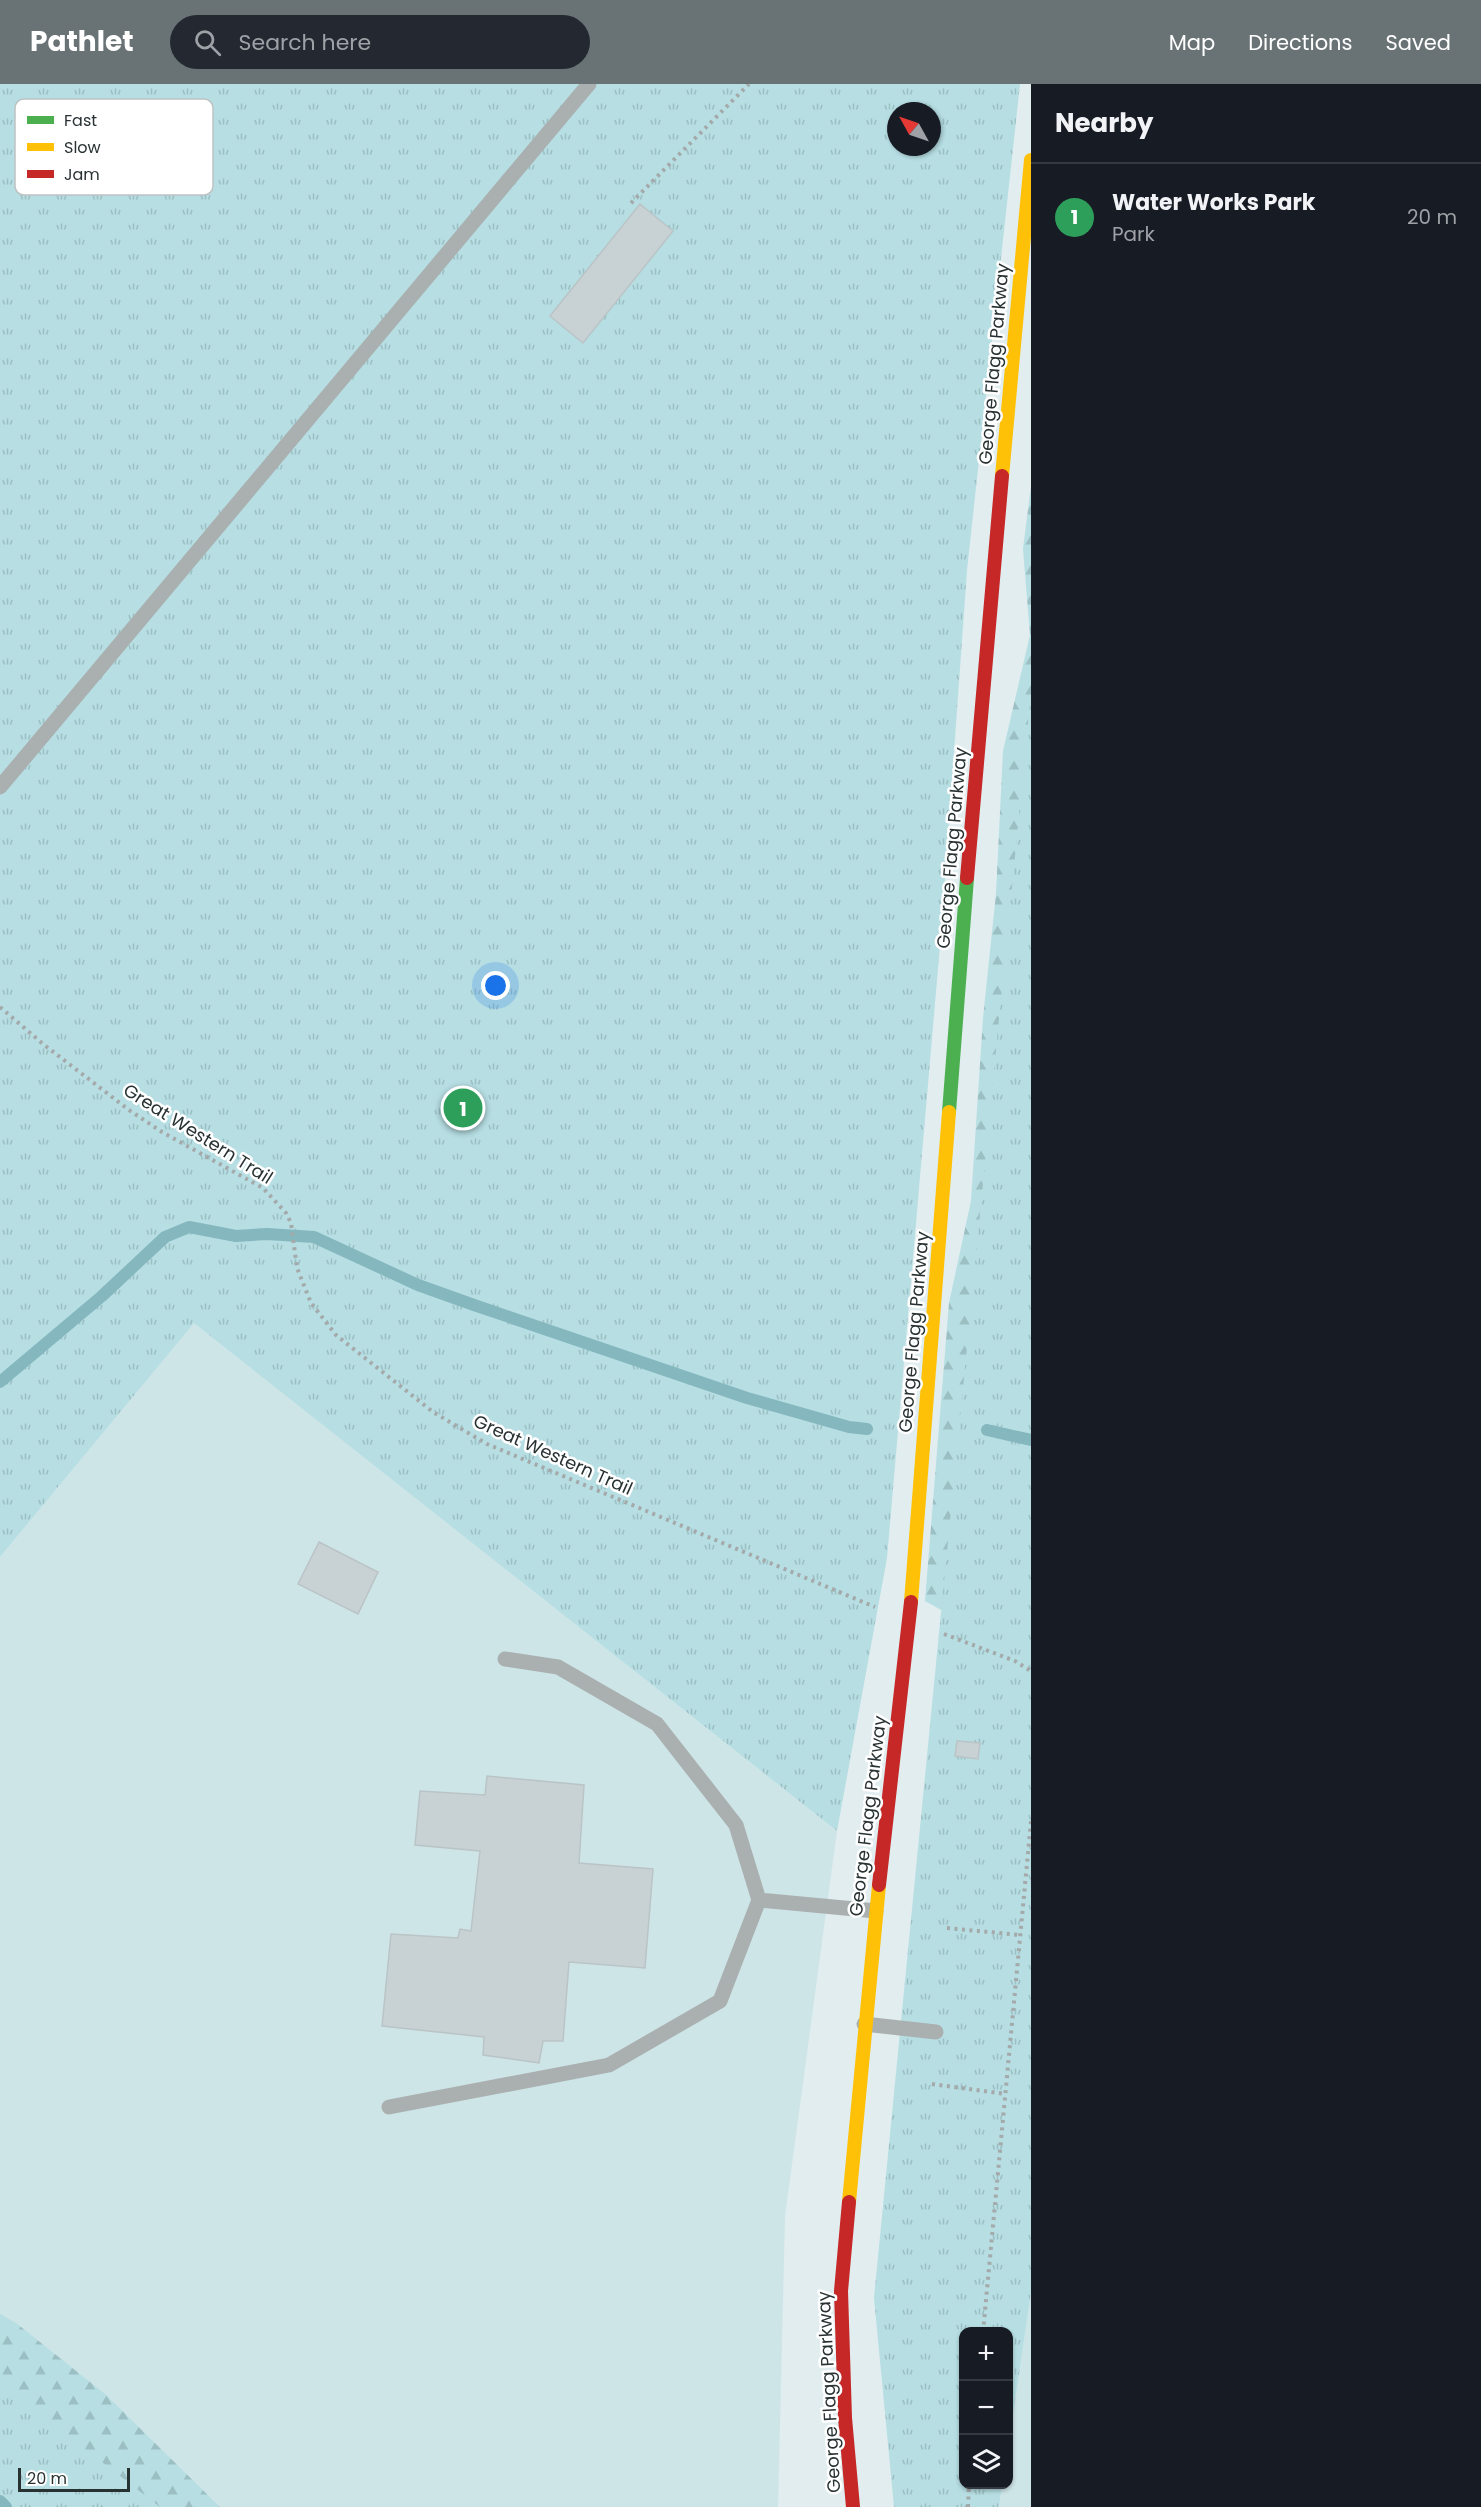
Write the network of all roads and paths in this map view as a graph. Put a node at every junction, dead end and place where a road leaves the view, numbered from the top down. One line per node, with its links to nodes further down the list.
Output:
1 (589, 84): 5 (lane)
2 (749, 84): 4 (path)
3 (1031, 160): 7 (street, George Flagg Parkway)
4 (631, 203)
5 (0, 787)
6 (0, 1007): 7 (path, Great Western Trail)
7 (909, 1621): 9 (path, Great Western Trail); 12 (street, George Flagg Parkway)
8 (505, 1659): 11 (lane)
9 (1031, 1671)
10 (1031, 1821): 14 (path)
11 (759, 1900): 12 (lane); 19 (lane)
12 (876, 1911): 15 (street, George Flagg Parkway)
13 (947, 1928): 14 (path)
14 (1020, 1935): 18 (path)
15 (864, 2024): 16 (lane); 22 (street, George Flagg Parkway)
16 (936, 2032)
17 (932, 2084): 18 (path)
18 (1006, 2094): 20 (path)
19 (389, 2107)
20 (984, 2327)
21 (969, 2489): 23 (path)
22 (853, 2507)
23 (968, 2507)

